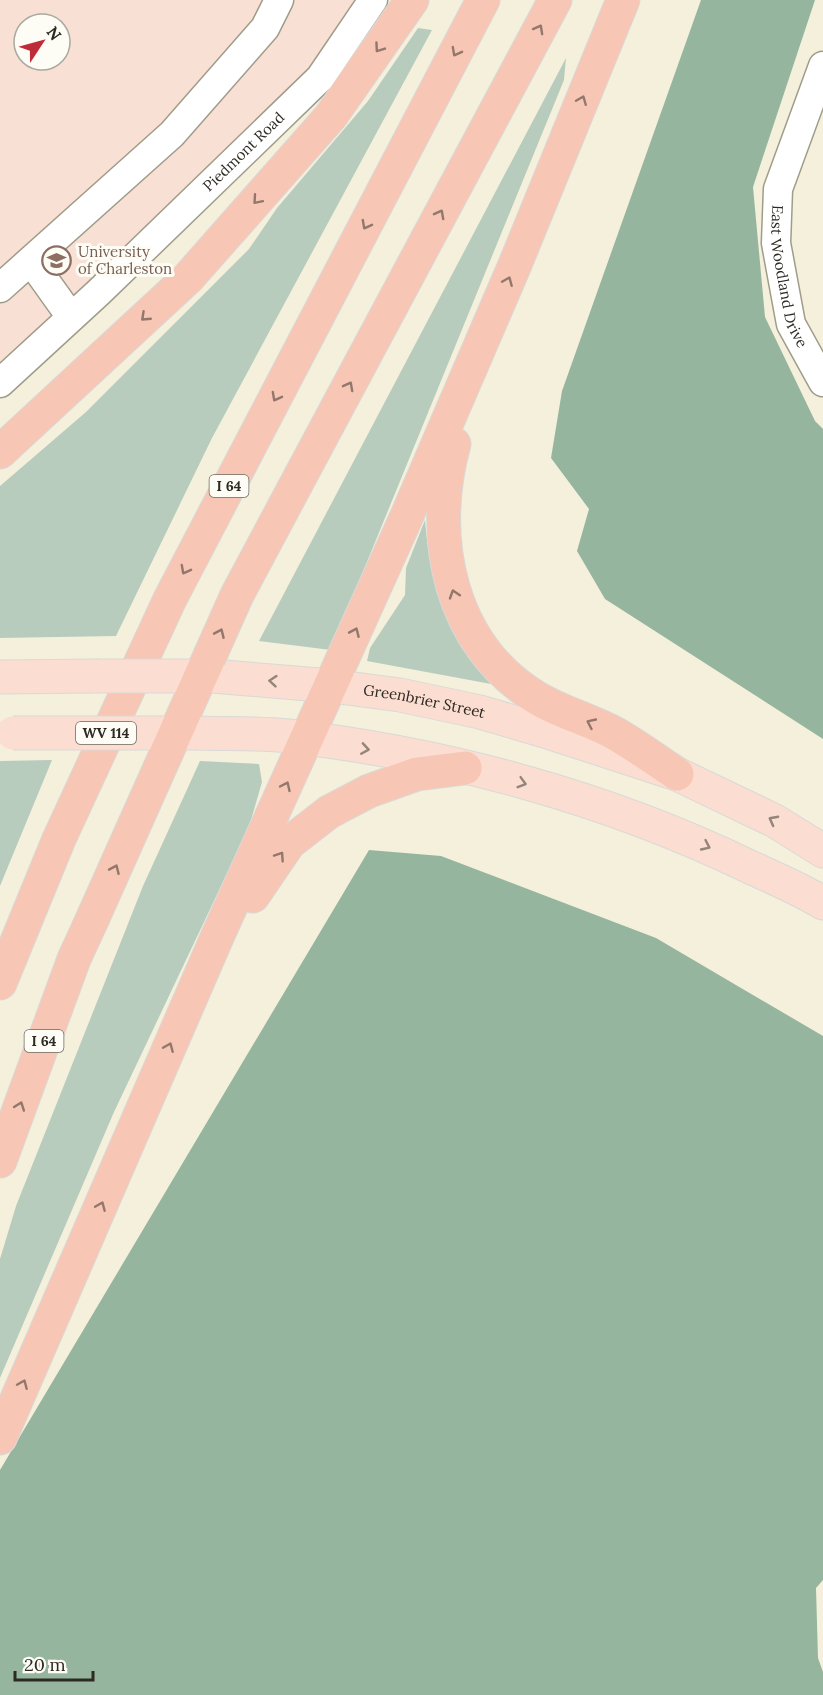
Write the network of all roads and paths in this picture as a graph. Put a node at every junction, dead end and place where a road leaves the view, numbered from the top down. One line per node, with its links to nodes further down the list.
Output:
1 (279, 0): 8 (street)
2 (373, 0): 10 (street, Piedmont Road)
3 (412, 0): 14 (highway, one-way to 14)
4 (483, 0): 24 (highway, I 64, one-way to 24)
5 (555, 0): 25 (highway, I 64, one-way to 5, bridge)
6 (622, 0): 11 (highway, one-way to 6)
7 (823, 66): 12 (street, East Woodland Drive)
8 (31, 261): 9 (street); 10 (street)
9 (0, 288)
10 (71, 317): 13 (street, Piedmont Road)
11 (485, 334): 16 (highway, one-way to 11); 20 (highway, one-way to 11)
12 (823, 382)
13 (0, 383)
14 (0, 452)
15 (0, 677): 16 (main road, Greenbrier Street, one-way to 15, bridge)
16 (332, 686): 18 (highway); 20 (main road, Greenbrier Street)
17 (7, 733): 18 (main road, WV 114, bridge)
18 (307, 740): 19 (main road, WV 114, one-way to 19); 23 (highway, one-way to 18)
19 (465, 768): 22 (main road, WV 114, one-way to 22); 23 (highway, one-way to 19)
20 (677, 774): 21 (main road, Greenbrier Street, one-way to 20)
21 (823, 851)
22 (823, 903)
23 (218, 935): 26 (highway, one-way to 23)
24 (0, 983)
25 (0, 1161)
26 (0, 1438)

